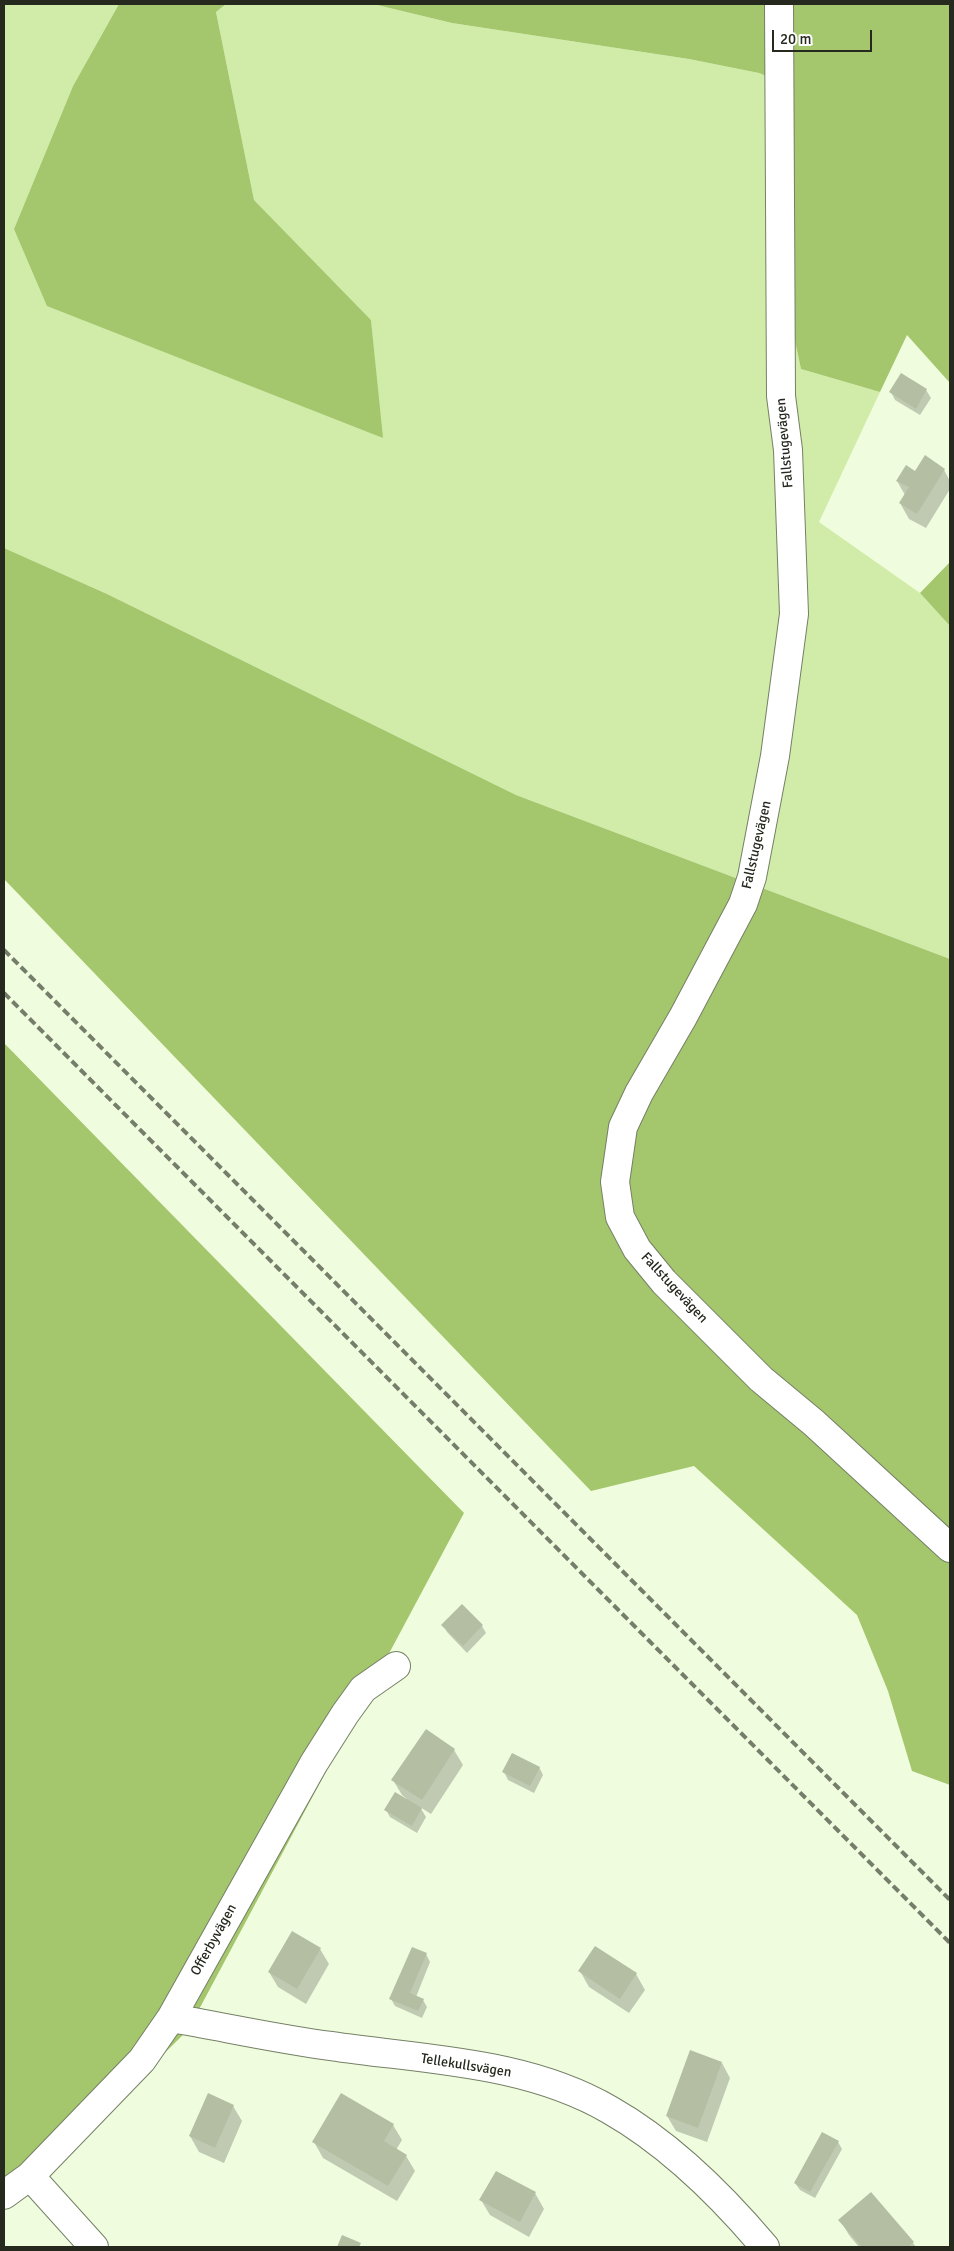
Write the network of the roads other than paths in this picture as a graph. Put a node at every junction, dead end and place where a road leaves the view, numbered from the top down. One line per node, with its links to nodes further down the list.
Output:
1 (779, 4): 2 (street, Fallstugevägen)
2 (950, 1548)
3 (396, 1666): 4 (street, Offerbyvägen)
4 (170, 2018): 5 (street, Offerbyvägen); 8 (street, Tellekullsvägen)
5 (30, 2176): 6 (street, Offerbyvägen); 7 (street)
6 (4, 2194)
7 (94, 2247)
8 (765, 2247)

